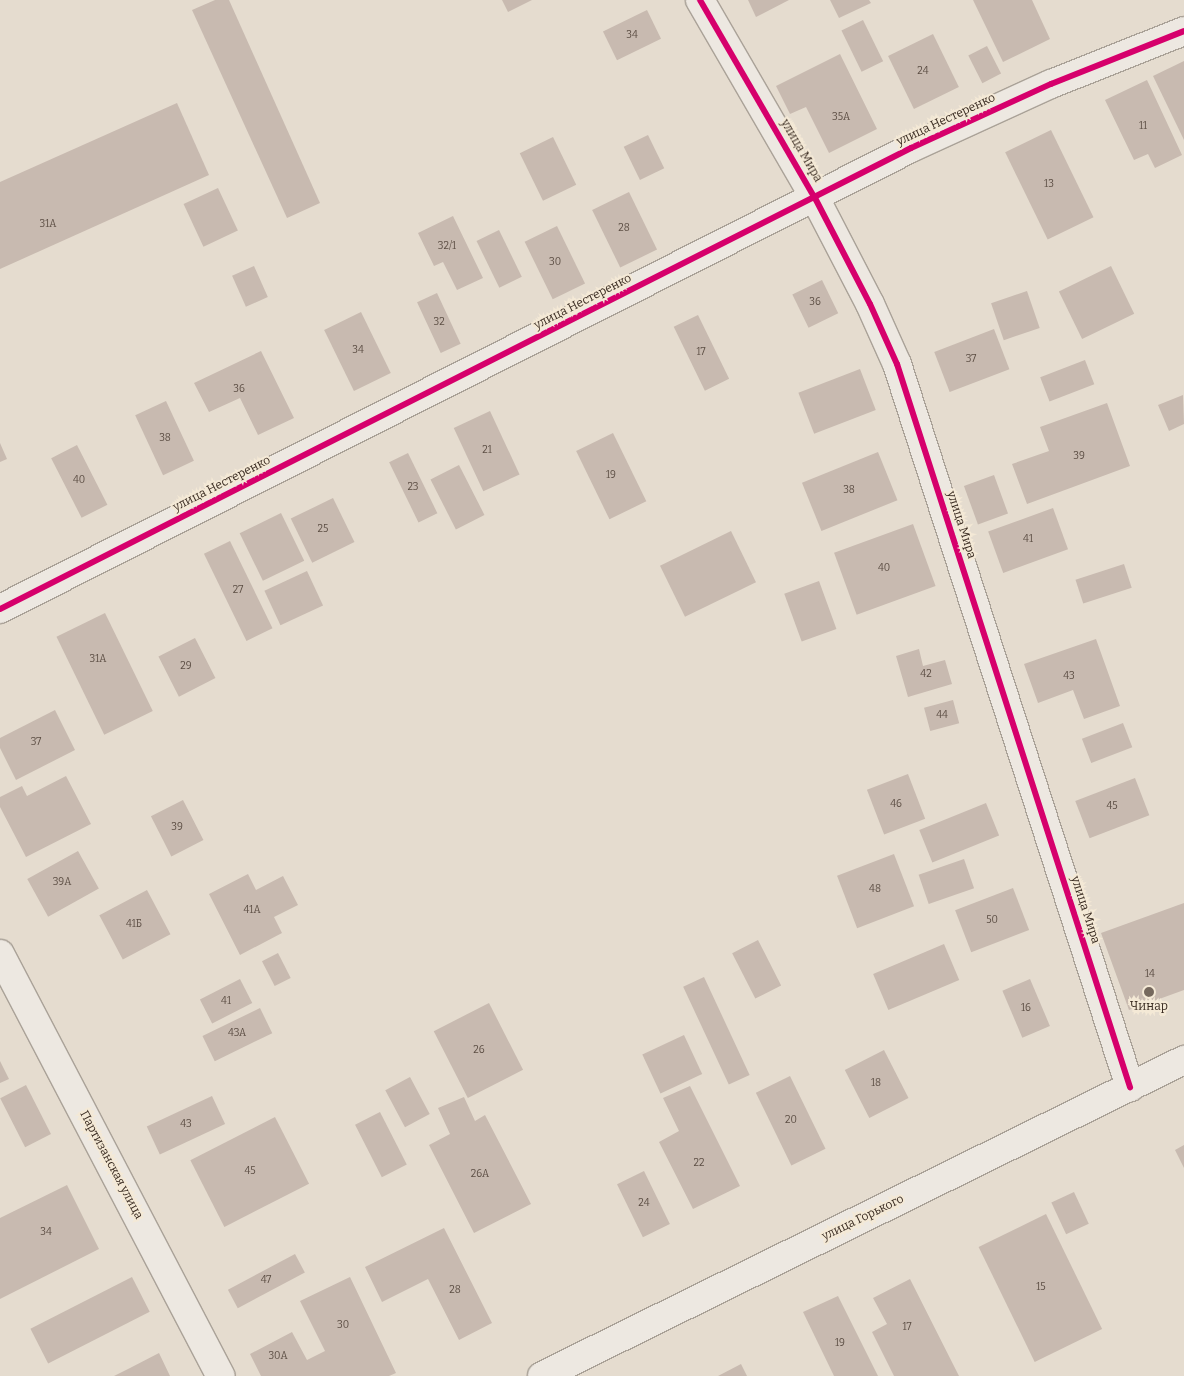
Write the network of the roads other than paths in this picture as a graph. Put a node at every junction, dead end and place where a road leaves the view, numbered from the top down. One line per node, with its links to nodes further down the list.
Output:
1 (700, 0): 3 (street, улица Мира)
2 (1184, 31): 3 (street, улица Нестеренко)
3 (815, 198): 4 (street, улица Нестеренко); 7 (street, улица Мира)
4 (0, 609)
5 (0, 954): 8 (street, Партизанская улица)
6 (1184, 1060): 7 (street, улица Горького)
7 (1130, 1087): 9 (street, улица Горького)
8 (221, 1376)
9 (542, 1376)

